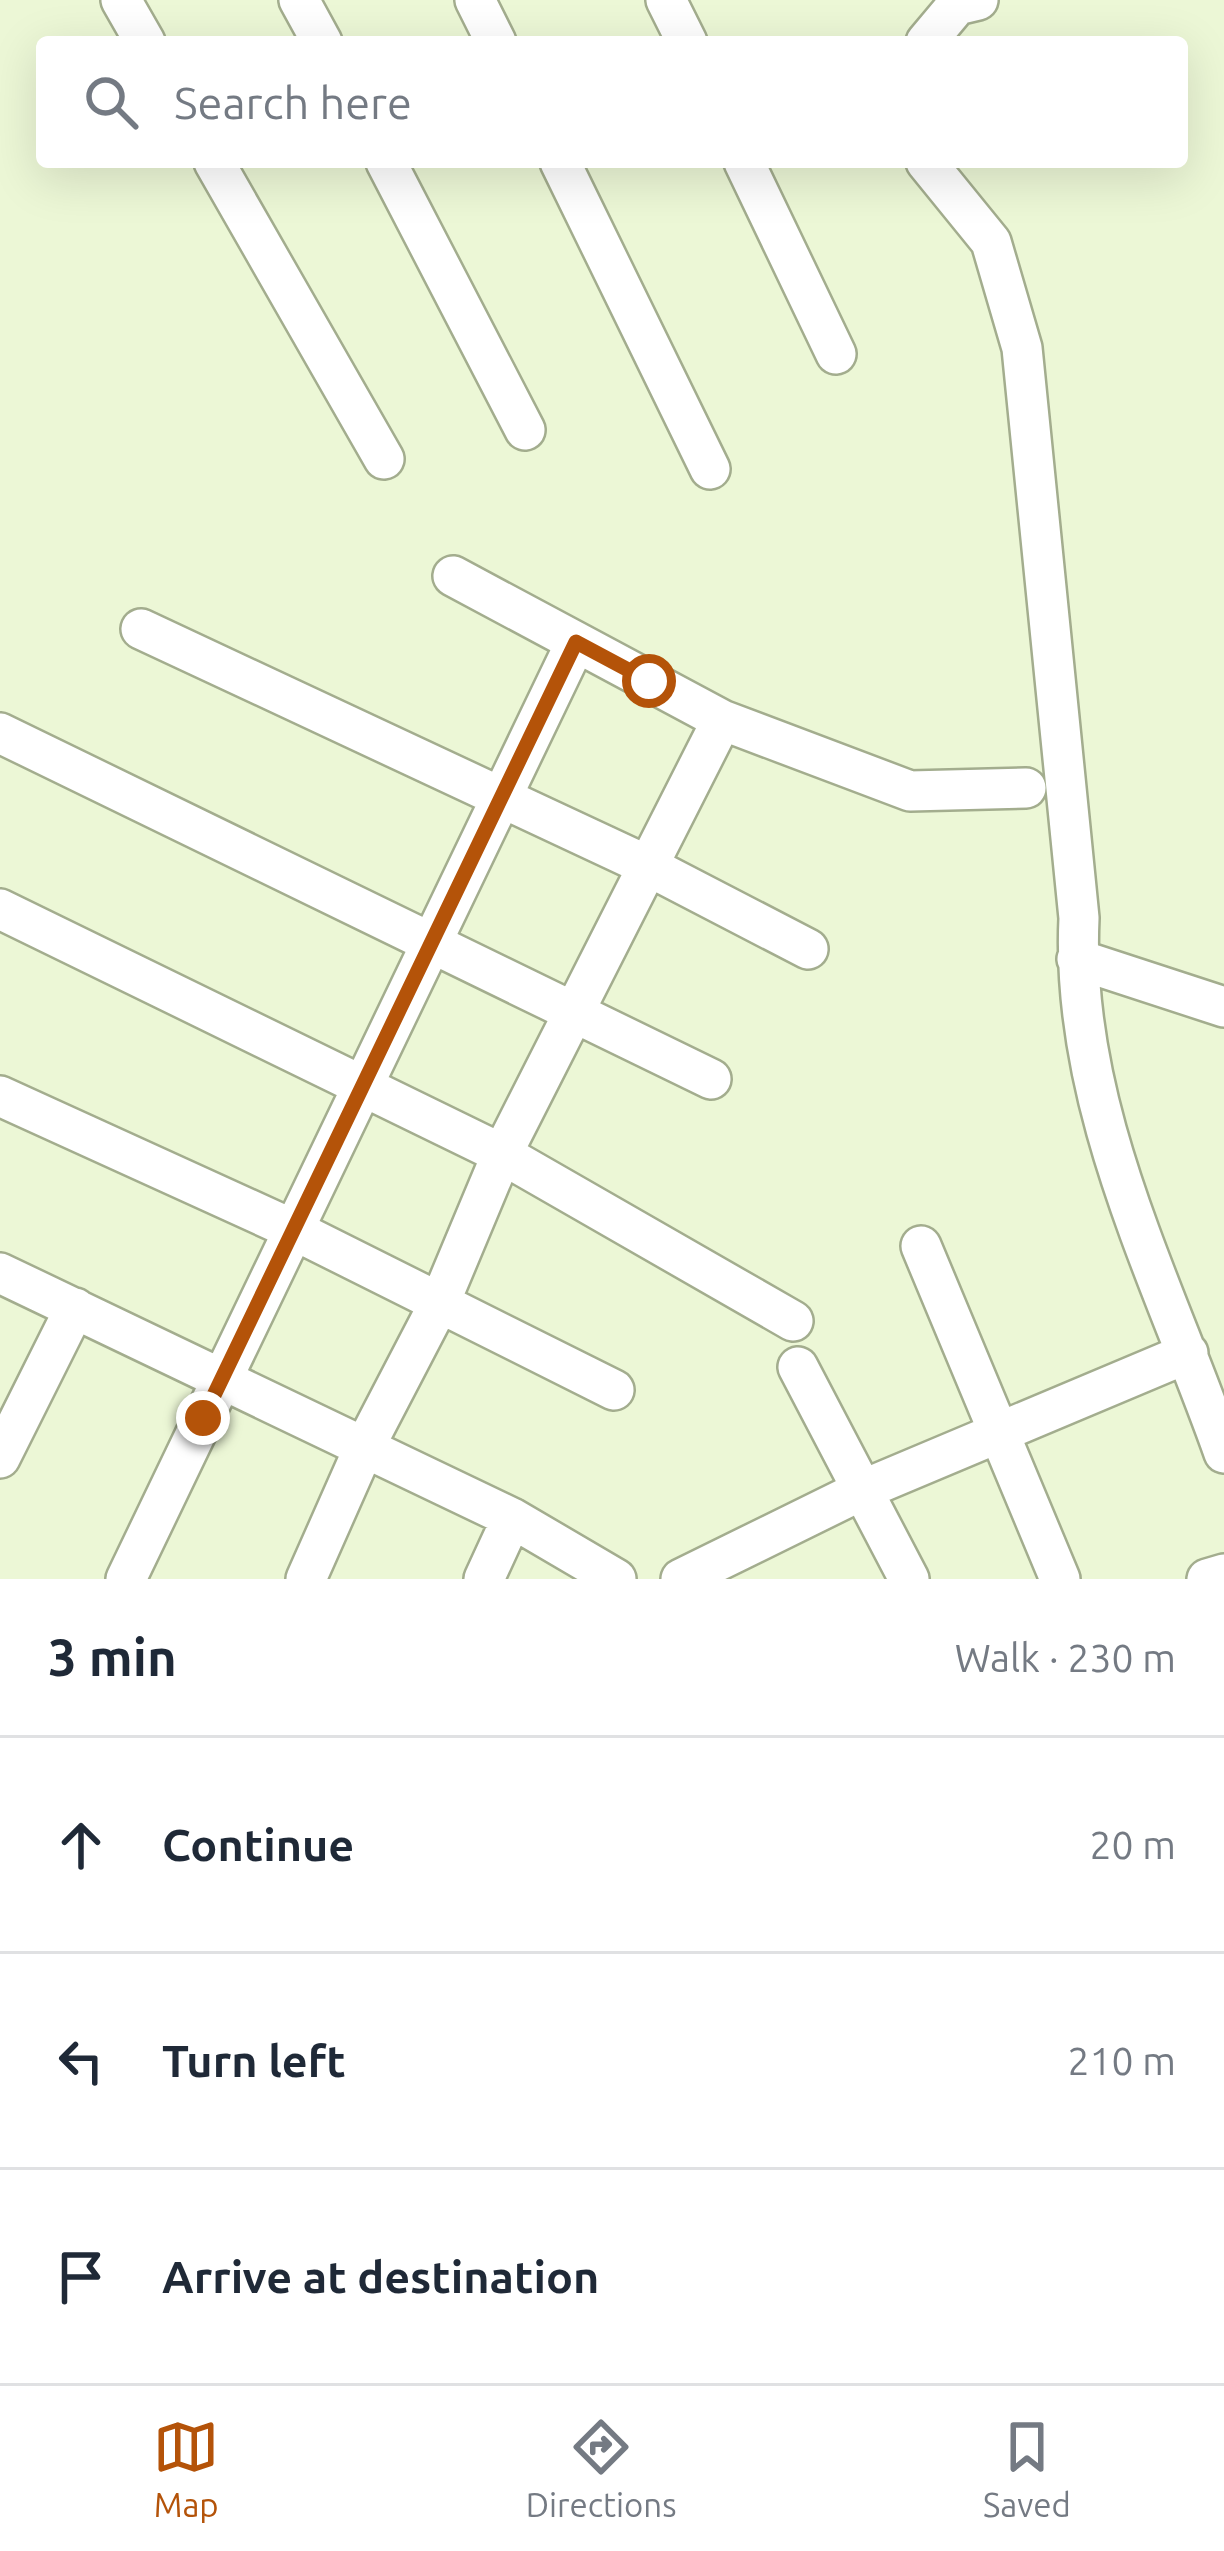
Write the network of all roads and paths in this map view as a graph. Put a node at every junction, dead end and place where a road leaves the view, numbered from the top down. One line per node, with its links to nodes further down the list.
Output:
1 (121, 0): 6 (street)
2 (299, 0): 7 (street)
3 (475, 0): 8 (street)
4 (666, 0): 9 (street)
5 (964, 2): 10 (street)
6 (142, 36)
7 (319, 36)
8 (493, 36)
9 (684, 36)
10 (932, 36)
11 (217, 168): 18 (street)
12 (389, 168): 17 (street)
13 (563, 168): 19 (street)
14 (747, 168): 16 (street)
15 (931, 168): 31 (street)
16 (836, 354)
17 (525, 430)
18 (384, 459)
19 (710, 469)
20 (453, 577): 22 (street)
21 (141, 629): 26 (street)
22 (576, 642): 23 (street); 26 (street)
23 (722, 720): 25 (street); 27 (street)
24 (0, 733): 29 (street)
25 (1026, 788)
26 (502, 798): 27 (street); 29 (street)
27 (646, 865): 30 (street); 33 (street)
28 (0, 909): 35 (street)
29 (433, 940): 33 (street); 35 (street)
30 (808, 949)
31 (1077, 959): 32 (street); 45 (street)
32 (1224, 1006)
33 (577, 1010): 34 (street); 37 (street)
34 (711, 1079)
35 (363, 1082): 37 (street); 38 (street)
36 (0, 1096): 38 (street)
37 (502, 1154): 41 (street); 43 (street)
38 (295, 1230): 41 (street); 46 (street)
39 (921, 1246): 48 (street)
40 (0, 1273): 42 (street)
41 (440, 1303): 47 (street); 49 (street)
42 (75, 1308): 46 (street); 51 (street)
43 (793, 1321)
44 (798, 1367): 52 (street)
45 (1203, 1367): 48 (street); 50 (street)
46 (222, 1378): 49 (street); 55 (street)
47 (614, 1390)
48 (996, 1434): 52 (street); 61 (street)
49 (364, 1448): 53 (street); 56 (street)
50 (1224, 1454)
51 (0, 1458)
52 (860, 1491): 59 (street); 60 (street)
53 (512, 1518): 57 (street); 58 (street)
54 (1224, 1574): 62 (street)
55 (126, 1579)
56 (306, 1579)
57 (484, 1579)
58 (616, 1579)
59 (681, 1579)
60 (909, 1579)
61 (1060, 1579)
62 (1207, 1579)

